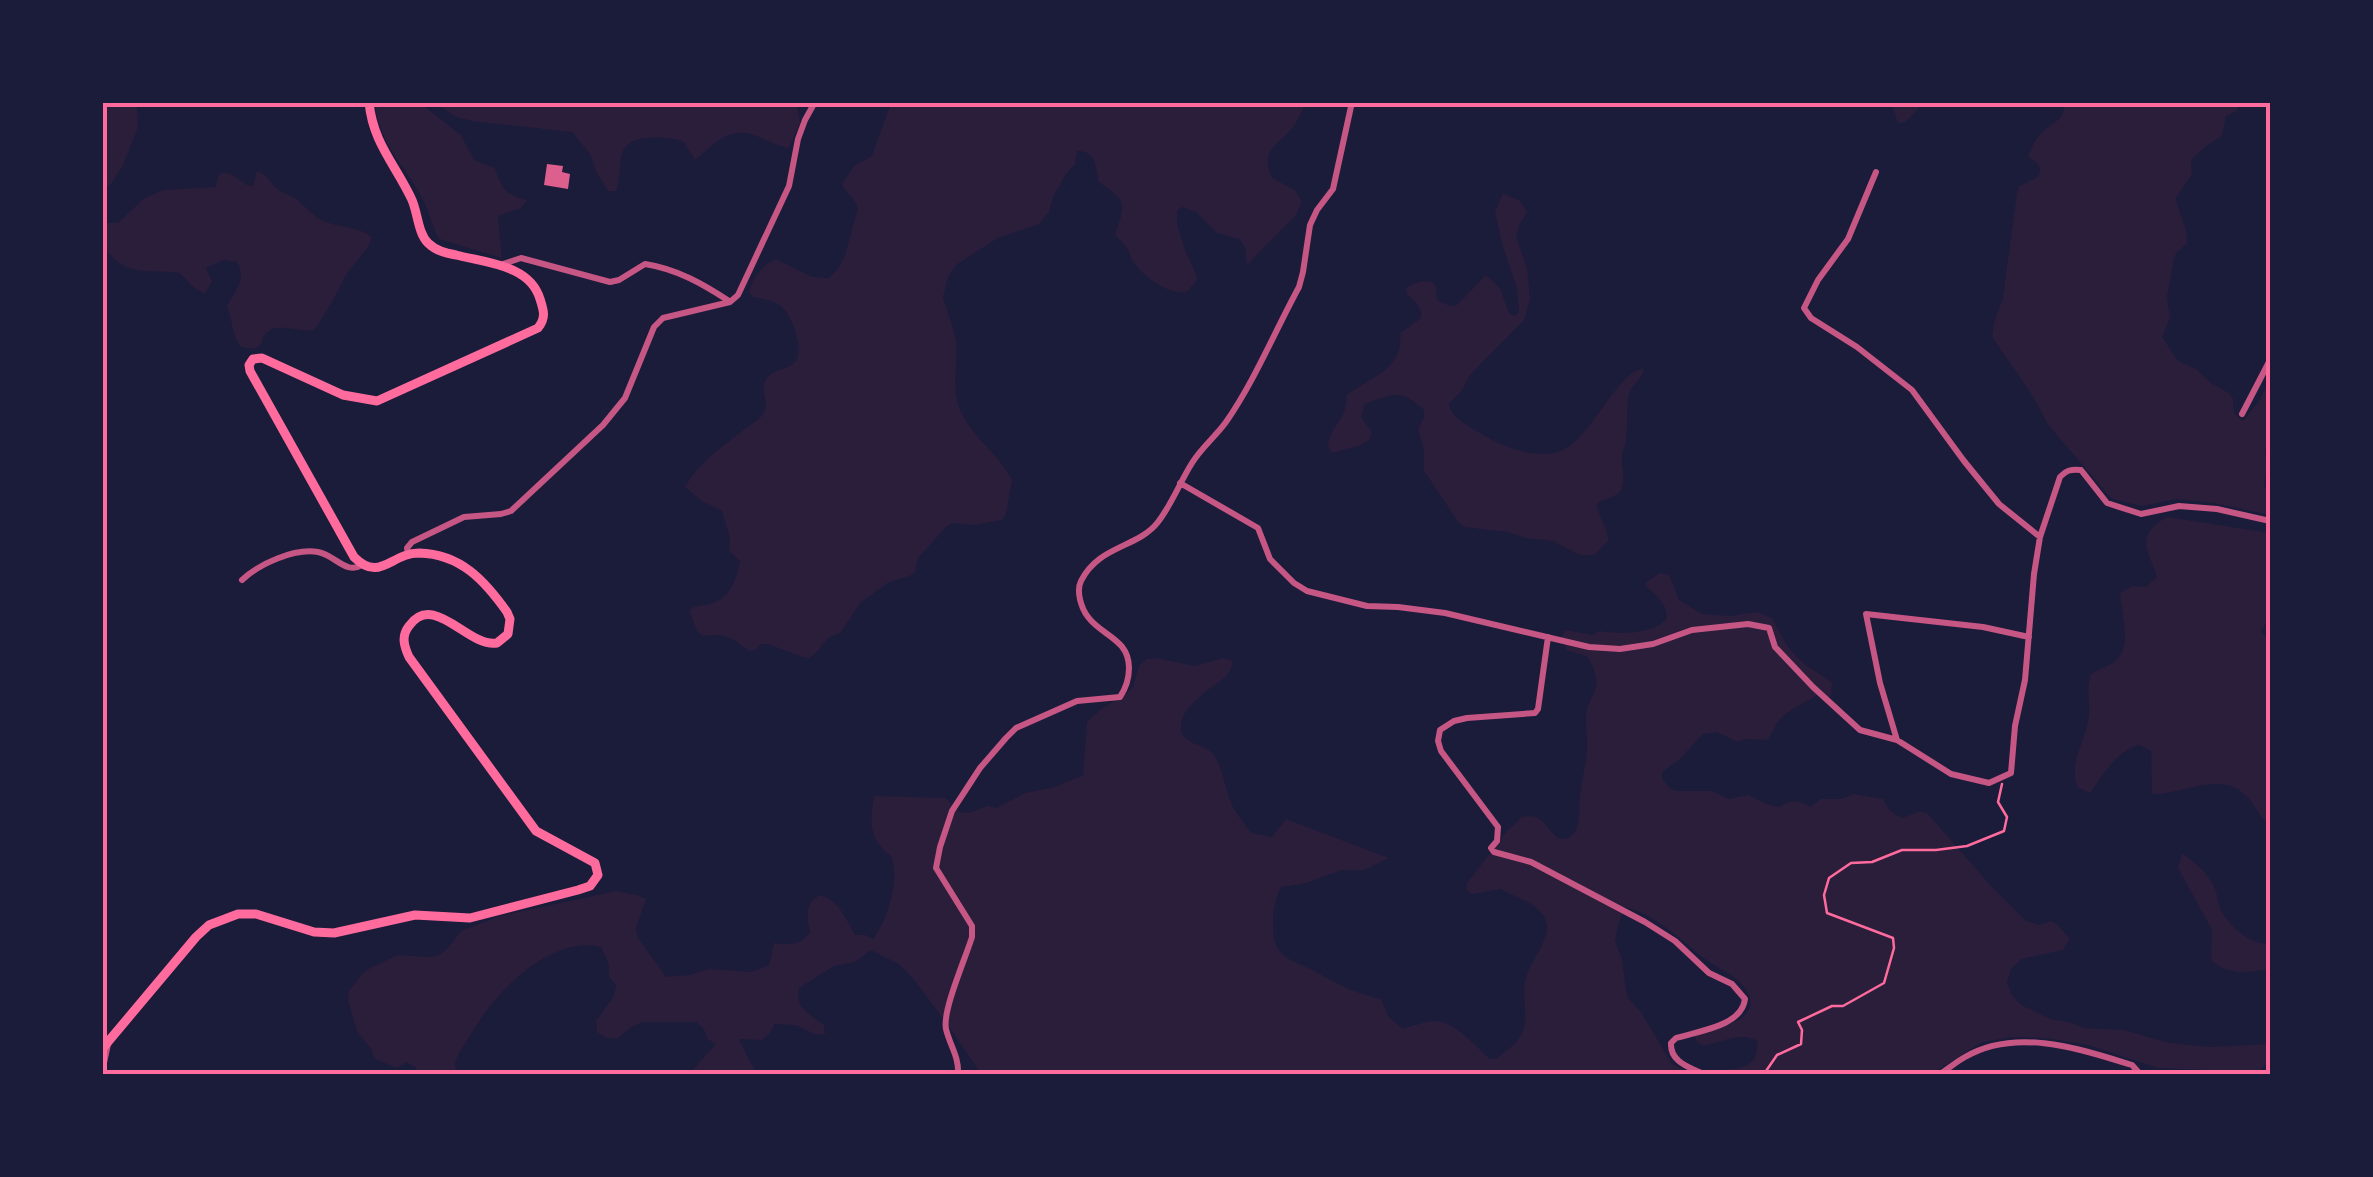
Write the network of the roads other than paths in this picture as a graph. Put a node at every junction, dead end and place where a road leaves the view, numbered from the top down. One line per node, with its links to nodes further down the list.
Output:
1 (369, 102): 5 (main road)
2 (815, 102): 6 (street)
3 (1352, 102): 9 (street)
4 (1876, 172): 11 (street)
5 (500, 265): 6 (street); 13 (main road)
6 (730, 302): 12 (street)
7 (2270, 360): 8 (street)
8 (2242, 414)
9 (1180, 483): 15 (street); 20 (street)
10 (2270, 521): 11 (street)
11 (2040, 536): 16 (street)
12 (408, 555): 13 (main road); 18 (main road)
13 (362, 565): 14 (street)
14 (242, 580)
15 (1548, 636): 17 (street); 21 (street)
16 (2030, 638): 17 (street); 17 (street)
17 (1898, 740)
18 (105, 1046): 19 (street)
19 (102, 1072)
20 (958, 1074)
21 (1703, 1074)
22 (1940, 1074): 23 (street)
23 (2140, 1074)
24 (2173, 1074): 25 (street)
25 (2238, 1074)

